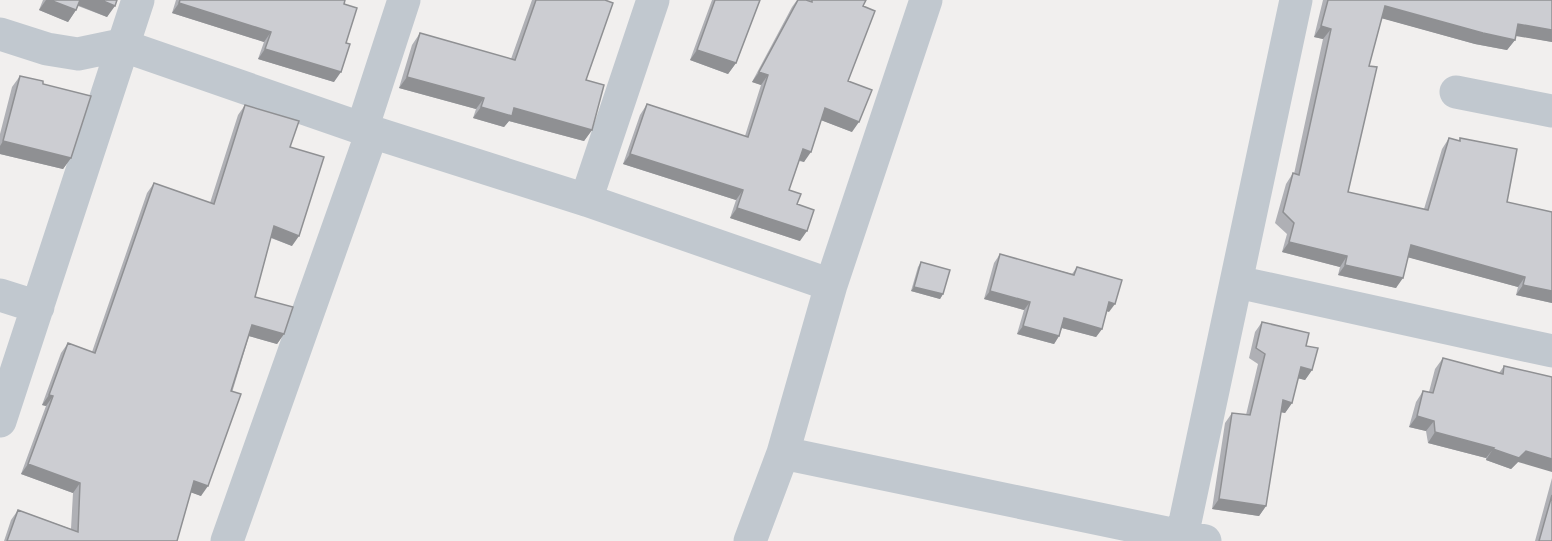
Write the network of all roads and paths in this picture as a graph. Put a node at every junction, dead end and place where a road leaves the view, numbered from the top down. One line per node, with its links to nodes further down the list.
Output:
1 (138, 0): 7 (street)
2 (404, 0): 10 (street)
3 (653, 0): 11 (street)
4 (926, 0): 13 (street)
5 (1296, 0): 12 (street)
6 (0, 34): 7 (street)
7 (121, 45): 10 (street); 15 (street)
8 (1456, 92): 9 (street)
9 (1552, 111)
10 (367, 131): 11 (street); 20 (street)
11 (586, 200): 13 (street)
12 (1238, 282): 16 (street); 19 (street)
13 (831, 285): 18 (street)
14 (0, 295): 15 (street)
15 (38, 307): 17 (street)
16 (1552, 351)
17 (0, 421)
18 (783, 453): 19 (street); 21 (street)
19 (1189, 539)
20 (227, 541)
21 (750, 541)

